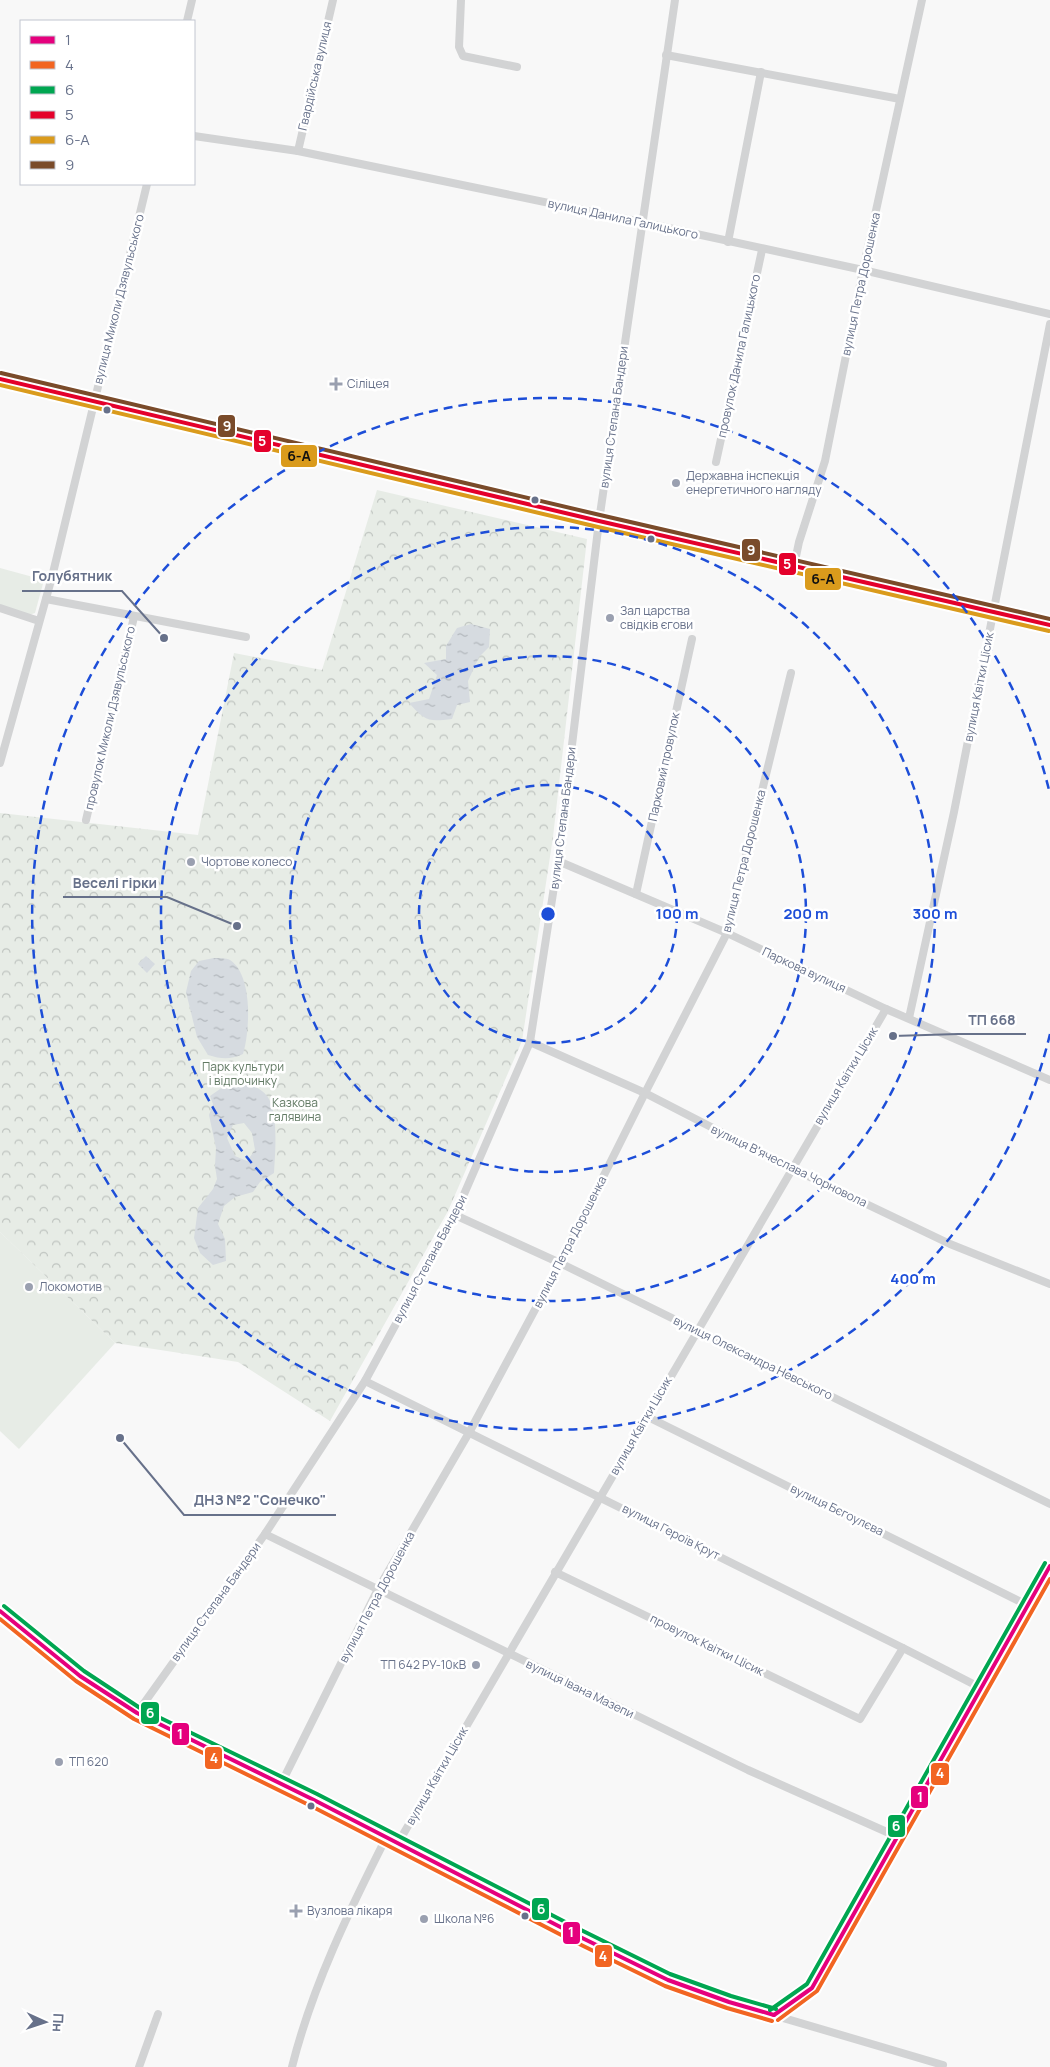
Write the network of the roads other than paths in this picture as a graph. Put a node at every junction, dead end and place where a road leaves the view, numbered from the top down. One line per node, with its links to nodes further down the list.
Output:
1 (192, 0): 6 (street)
2 (333, 0): 12 (street, Гвардійська вулиця)
3 (461, 0): 8 (street)
4 (675, 0): 7 (street, вулиця Степана Бандери)
5 (922, 0): 10 (street, вулиця Петра Дорошенка)
6 (187, 20)
7 (666, 55): 9 (street); 14 (street, вулиця Степана Бандери)
8 (517, 68)
9 (761, 72): 10 (street); 15 (street)
10 (900, 99): 17 (street, вулиця Петра Дорошенка)
11 (195, 136): 12 (street, вулиця Данила Галицького)
12 (298, 151): 14 (street, вулиця Данила Галицького)
13 (147, 185): 21 (street, вулиця Миколи Дзявульського)
14 (641, 222): 15 (street, вулиця Данила Галицького); 23 (street, вулиця Степана Бандери)
15 (728, 242): 16 (street, вулиця Данила Галицького)
16 (762, 250): 17 (street, вулиця Данила Галицького); 22 (street, провулок Данила Галицького)
17 (863, 270): 18 (street, вулиця Данила Галицького); 24 (street, вулиця Петра Дорошенка)
18 (1050, 314)
19 (1050, 324): 27 (street, вулиця Квітки Цісик)
20 (0, 379): 21 (street)
21 (93, 402): 23 (street); 25 (street, вулиця Миколи Дзявульського)
22 (716, 462)
23 (599, 521): 24 (street); 36 (street, вулиця Степана Бандери)
24 (794, 566): 27 (street)
25 (46, 598): 28 (street); 29 (street, вулиця Миколи Дзявульського)
26 (0, 608): 29 (street)
27 (994, 612): 30 (street); 40 (street, вулиця Квітки Цісик)
28 (134, 617): 31 (street); 35 (street, провулок Миколи Дзявульського)
29 (40, 621): 34 (street, вулиця Миколи Дзявульського)
30 (1050, 625)
31 (246, 638)
32 (692, 639): 37 (street, Парковий провулок)
33 (791, 673): 38 (street, вулиця Петра Дорошенка)
34 (0, 763)
35 (86, 820)
36 (558, 861): 37 (street, Паркова вулиця); 41 (street, вулиця Степана Бандери)
37 (636, 894): 38 (street, Паркова вулиця)
38 (727, 933): 39 (street, Паркова вулиця); 43 (street, вулиця Петра Дорошенка)
39 (886, 1009): 40 (street, Паркова вулиця); 44 (street, вулиця Квітки Цісик)
40 (909, 1018): 42 (street, Паркова вулиця)
41 (530, 1042): 43 (street, вулиця Вʼячеслава Чорновола); 45 (street, вулиця Степана Бандери)
42 (1050, 1080)
43 (645, 1093): 44 (street, вулиця Вʼячеслава Чорновола); 46 (street, вулиця Петра Дорошенка)
44 (792, 1168): 47 (street, вулиця Вʼячеслава Чорновола); 48 (street, вулиця Квітки Цісик)
45 (455, 1215): 46 (street, вулиця Олександра Невського); 49 (street, вулиця Степана Бандери)
46 (560, 1263): 48 (street, вулиця Олександра Невського); 51 (street, вулиця Петра Дорошенка)
47 (1050, 1284)
48 (697, 1331): 50 (street, вулиця Квітки Цісик); 53 (street, вулиця Олександра Невського)
49 (364, 1380): 51 (street, вулиця Героїв Крут); 54 (street, вулиця Степана Бандери)
50 (646, 1416): 52 (street, вулиця Квітки Цісик); 58 (street, вулиця Бєгоулєва)
51 (470, 1432): 52 (street, вулиця Героїв Крут); 57 (street, вулиця Петра Дорошенка)
52 (599, 1497): 56 (street, вулиця Квітки Цісик); 60 (street, вулиця Героїв Крут)
53 (1050, 1504)
54 (265, 1534): 57 (street, вулиця Івана Мазепи); 63 (street, вулиця Степана Бандери)
55 (1050, 1566): 58 (street)
56 (555, 1572): 60 (street, провулок Квітки Цісик); 61 (street, вулиця Квітки Цісик)
57 (378, 1589): 61 (street, вулиця Івана Мазепи); 64 (street, вулиця Петра Дорошенка)
58 (1027, 1605): 62 (street)
59 (0, 1611): 63 (street)
60 (903, 1648): 62 (street, вулиця Героїв Крут)
61 (508, 1654): 65 (street, вулиця Івана Мазепи); 67 (street, вулиця Квітки Цісик)
62 (981, 1688): 65 (street)
63 (137, 1712): 64 (street)
64 (281, 1784): 66 (street)
65 (898, 1837): 69 (street)
66 (386, 1838): 67 (street); 71 (street)
67 (398, 1843): 69 (street)
68 (158, 2014): 70 (street)
69 (774, 2015): 72 (street)
70 (139, 2067)
71 (292, 2067)
72 (942, 2067)

